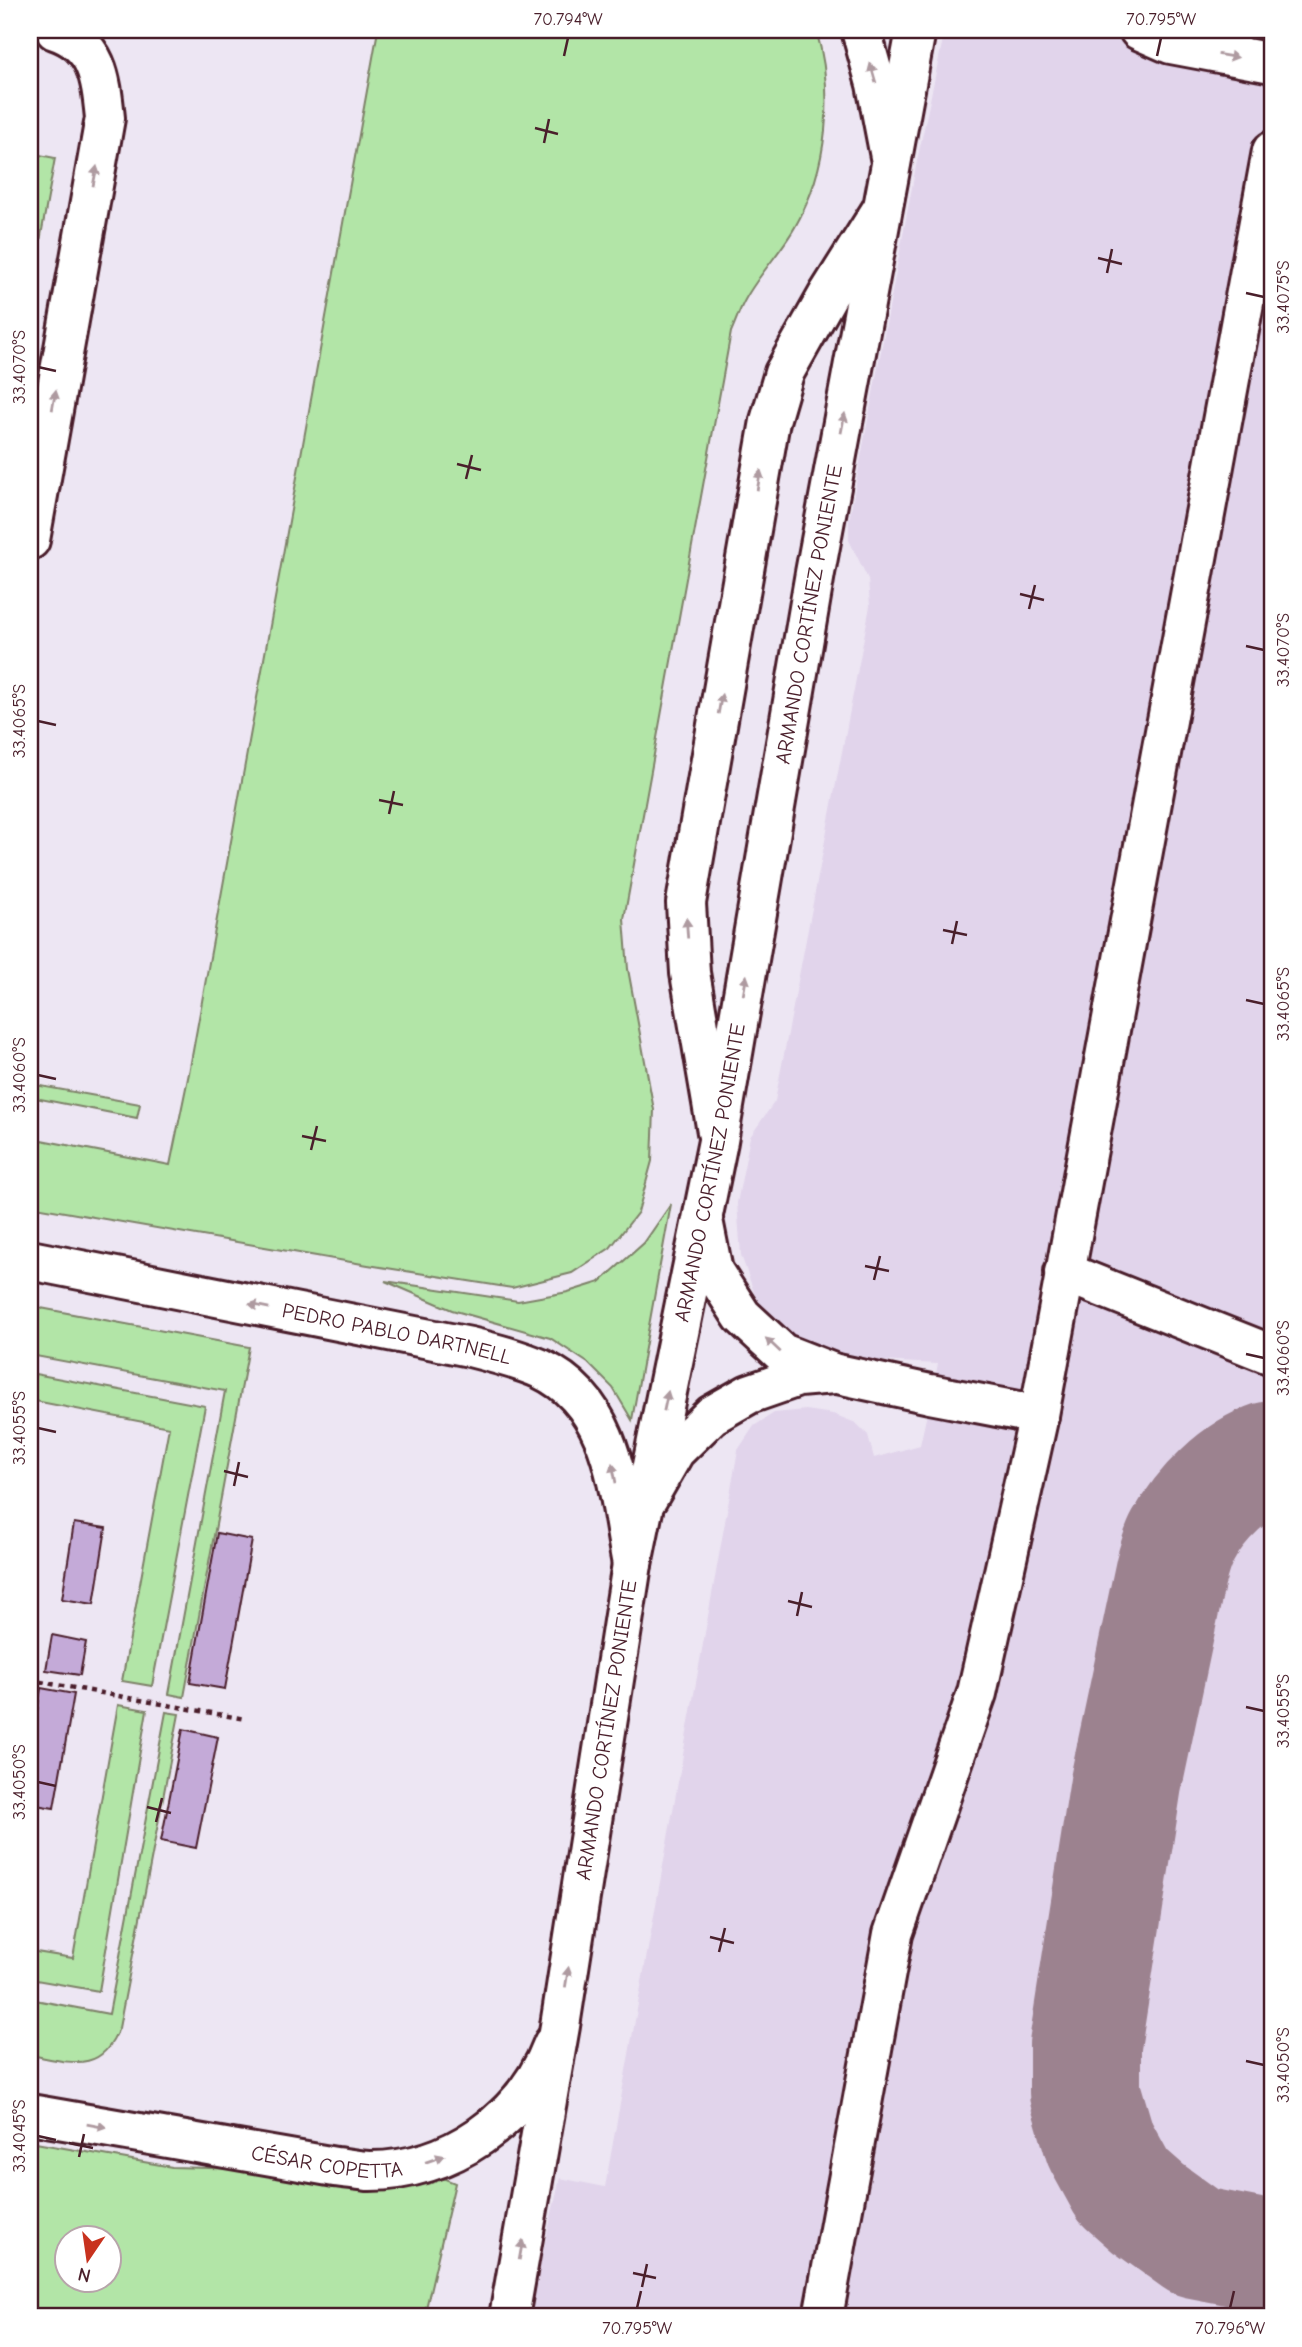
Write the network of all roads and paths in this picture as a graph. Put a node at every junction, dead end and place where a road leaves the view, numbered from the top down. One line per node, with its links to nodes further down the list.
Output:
1 (55, 30): 9 (main road, one-way to 1)
2 (861, 30): 7 (main road, one-way to 2)
3 (916, 30): 7 (main road, ARMANDO CORTÍNEZ PONIENTE)
4 (1139, 30): 5 (main road, one-way to 5)
5 (1272, 64)
6 (1272, 151): 13 (main road)
7 (891, 164): 8 (main road, ARMANDO CORTÍNEZ PONIENTE)
8 (883, 209): 10 (main road, ARMANDO CORTÍNEZ PONIENTE, one-way to 8); 10 (main road, one-way to 8)
9 (30, 540)
10 (718, 1141): 11 (main road, ARMANDO CORTÍNEZ PONIENTE)
11 (702, 1220): 15 (main road, one-way to 11); 17 (main road, ARMANDO CORTÍNEZ PONIENTE, one-way to 11)
12 (30, 1260): 18 (main road, PEDRO PABLO DARTNELL, one-way to 12)
13 (1064, 1272): 14 (main road); 16 (main road)
14 (1272, 1355)
15 (838, 1374): 16 (main road); 17 (main road)
16 (1038, 1415): 24 (main road)
17 (645, 1503): 18 (main road, ARMANDO CORTÍNEZ PONIENTE)
18 (632, 1564): 21 (main road, ARMANDO CORTÍNEZ PONIENTE, one-way to 18)
19 (30, 1680): 20 (path)
20 (245, 1719)
21 (560, 2026): 22 (main road, CÉSAR COPETTA, one-way to 21); 23 (main road, ARMANDO CORTÍNEZ PONIENTE, one-way to 21)
22 (30, 2114)
23 (509, 2317)
24 (823, 2317)

